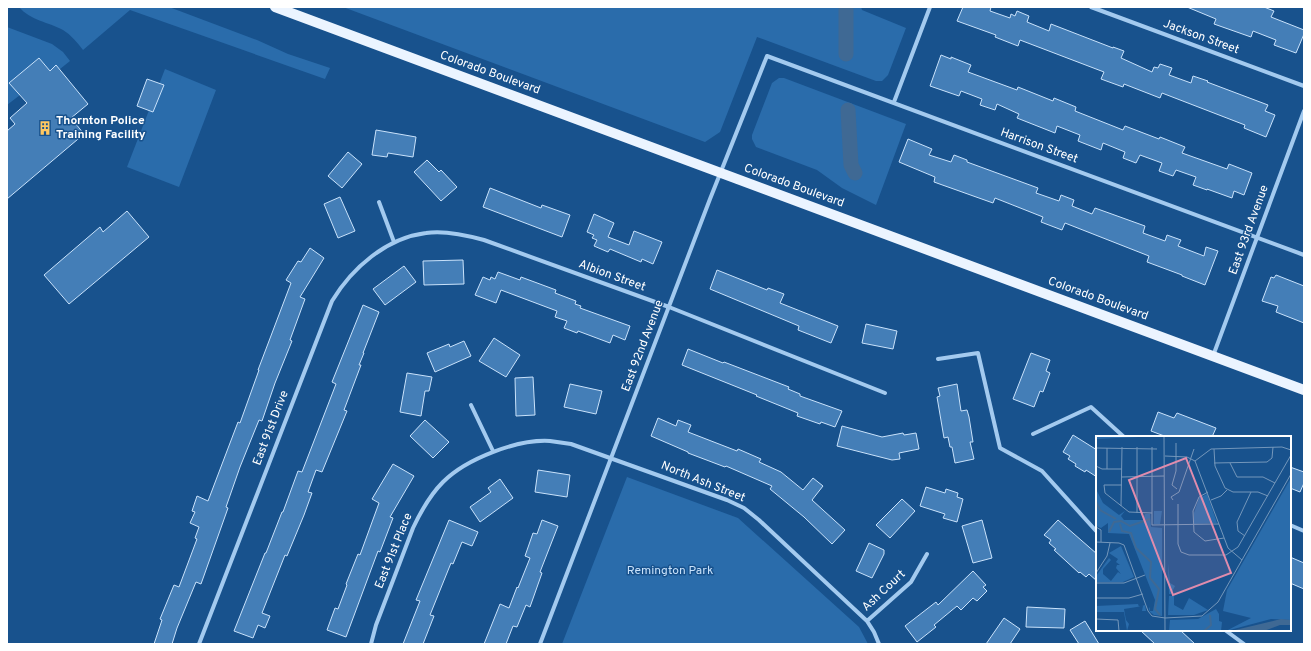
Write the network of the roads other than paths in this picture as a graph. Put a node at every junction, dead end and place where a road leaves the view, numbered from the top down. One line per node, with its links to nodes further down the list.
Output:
1 (275, 7): 8 (main road, Colorado Boulevard)
2 (930, 7): 6 (street)
3 (1091, 7): 5 (street, Jackson Street)
4 (767, 56): 6 (street, Harrison Street); 8 (street, East 92nd Avenue)
5 (1304, 86)
6 (894, 102): 10 (street, Harrison Street)
7 (1304, 110): 10 (street, East 93rd Avenue)
8 (721, 173): 13 (street, East 92nd Avenue); 14 (main road, Colorado Boulevard)
9 (379, 202): 11 (street)
10 (1257, 238): 12 (street, Harrison Street); 14 (street, East 93rd Avenue)
11 (394, 242): 13 (street, Albion Street); 29 (street, East 91st Drive)
12 (1304, 255)
13 (669, 307): 17 (street, Albion Street); 22 (street, East 92nd Avenue)
14 (1213, 356): 16 (main road, Colorado Boulevard)
15 (938, 359): 24 (street)
16 (1304, 390)
17 (885, 393)
18 (472, 405): 21 (street)
19 (1033, 434): 20 (street)
20 (1123, 436)
21 (493, 451): 22 (street, North Ash Street); 30 (street, East 91st Place)
22 (611, 458): 27 (street, North Ash Street); 31 (street, East 92nd Avenue)
23 (1291, 526): 25 (street)
24 (1096, 531)
25 (1304, 531)
26 (927, 554): 27 (street, Ash Court)
27 (867, 621): 32 (street, North Ash Street)
28 (1226, 631): 33 (street)
29 (199, 644)
30 (371, 644)
31 (540, 644)
32 (879, 644)
33 (1244, 644)

